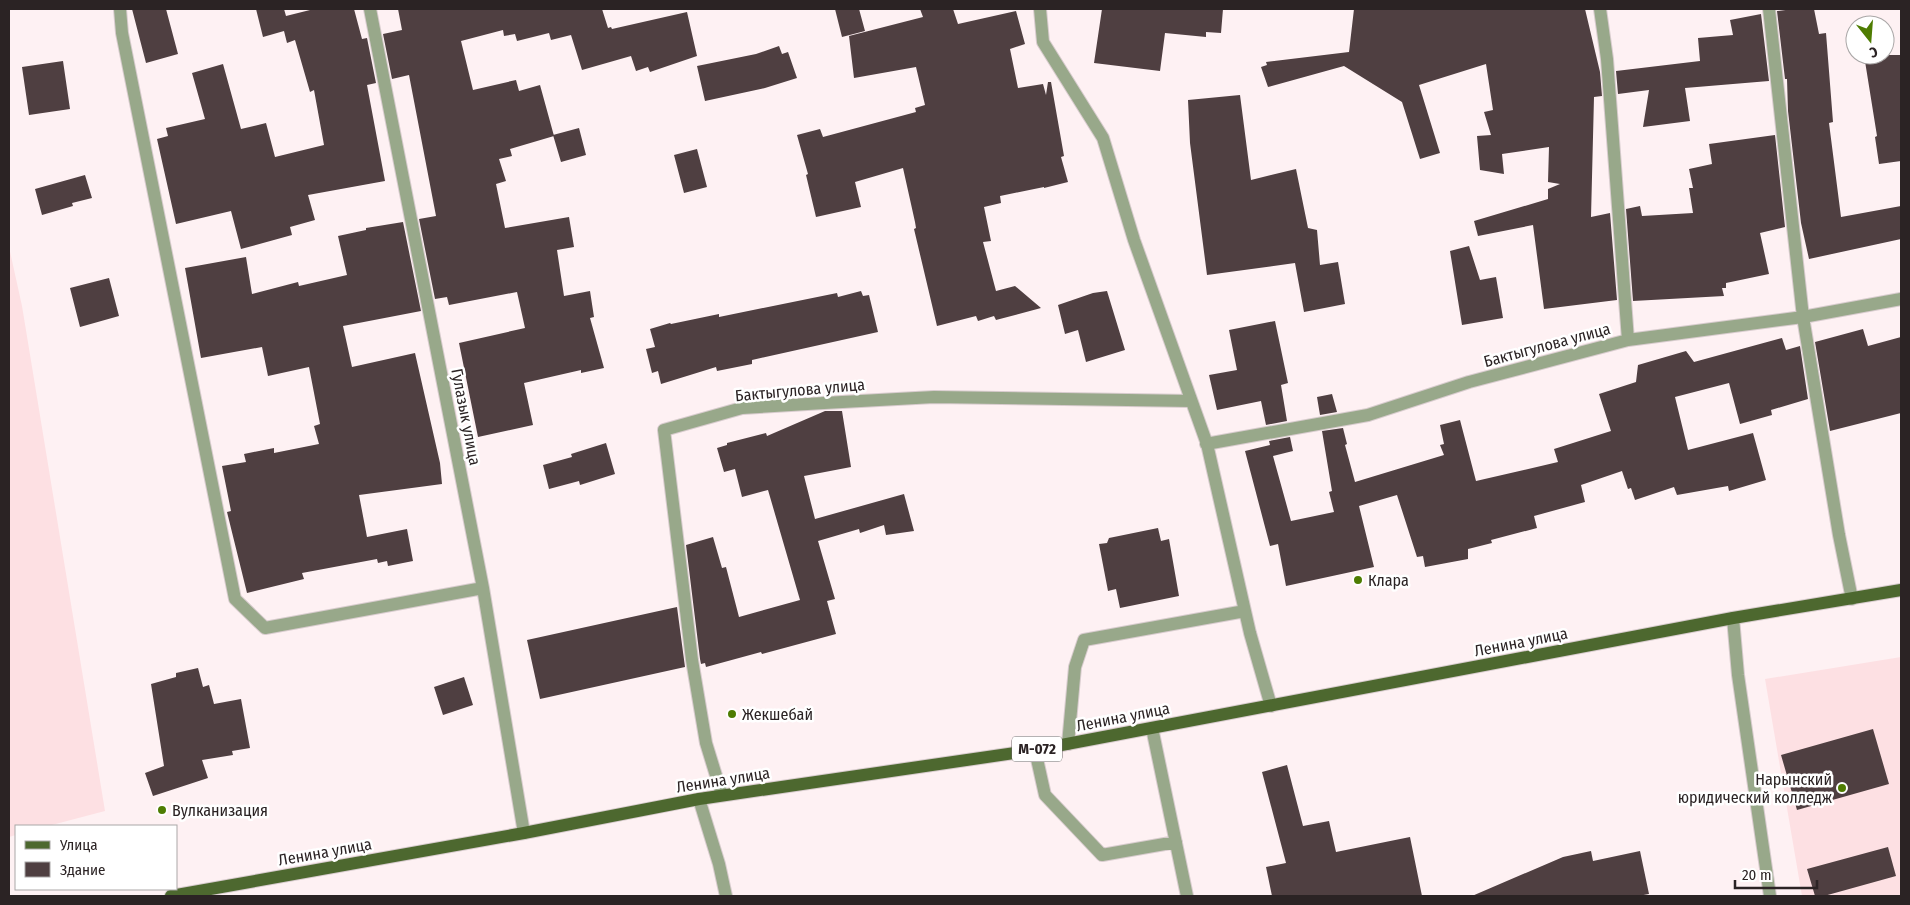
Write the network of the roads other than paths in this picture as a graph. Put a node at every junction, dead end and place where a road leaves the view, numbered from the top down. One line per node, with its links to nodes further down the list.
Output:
1 (120, 9): 11 (street)
2 (370, 9): 11 (street, Гулазык улица)
3 (1040, 9): 9 (street)
4 (1600, 9): 8 (street)
5 (1769, 9): 7 (street)
6 (1901, 299): 7 (street, Бактыгулова улица)
7 (1803, 317): 8 (street, Бактыгулова улица); 13 (street)
8 (1628, 340): 10 (street, Бактыгулова улица)
9 (1191, 401): 10 (street); 20 (street, Бактыгулова улица)
10 (1206, 444): 14 (street)
11 (483, 588): 22 (street, Гулазык улица)
12 (1901, 590): 13 (main road, Ленина улица / М-072)
13 (1852, 599): 15 (main road, Ленина улица / М-072)
14 (1245, 611): 16 (street); 18 (street)
15 (1733, 618): 16 (main road, Ленина улица / М-072); 27 (street)
16 (1271, 706): 17 (main road, Ленина улица / М-072)
17 (1152, 728): 18 (main road, Ленина улица / М-072); 23 (street)
18 (1068, 744): 19 (main road, Ленина улица / М-072)
19 (1034, 750): 20 (main road, Ленина улица / М-072); 23 (street)
20 (722, 796): 21 (main road, Ленина улица / М-072)
21 (699, 799): 22 (main road, Ленина улица / М-072); 25 (street)
22 (524, 833): 24 (main road, Ленина улица / М-072)
23 (1176, 842): 26 (street)
24 (171, 896)
25 (726, 896)
26 (1187, 896)
27 (1770, 896)

